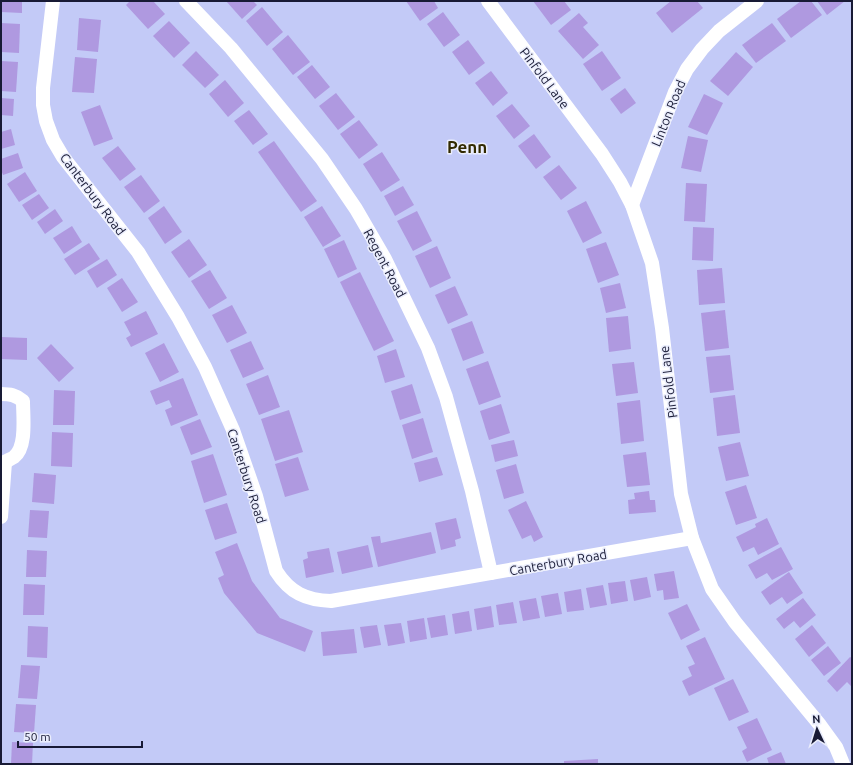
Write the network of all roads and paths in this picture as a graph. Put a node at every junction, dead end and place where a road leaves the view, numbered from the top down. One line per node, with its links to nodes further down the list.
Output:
1 (53, 1): 10 (street, Canterbury Road)
2 (186, 1): 10 (street, Regent Road)
3 (488, 1): 5 (street, Pinfold Lane)
4 (757, 1): 5 (street, Linton Road)
5 (632, 205): 9 (street, Pinfold Lane)
6 (1, 394): 7 (street)
7 (3, 460): 8 (street)
8 (1, 517)
9 (692, 538): 10 (street, Canterbury Road); 11 (street, Pinfold Lane)
10 (491, 573)
11 (843, 764)

